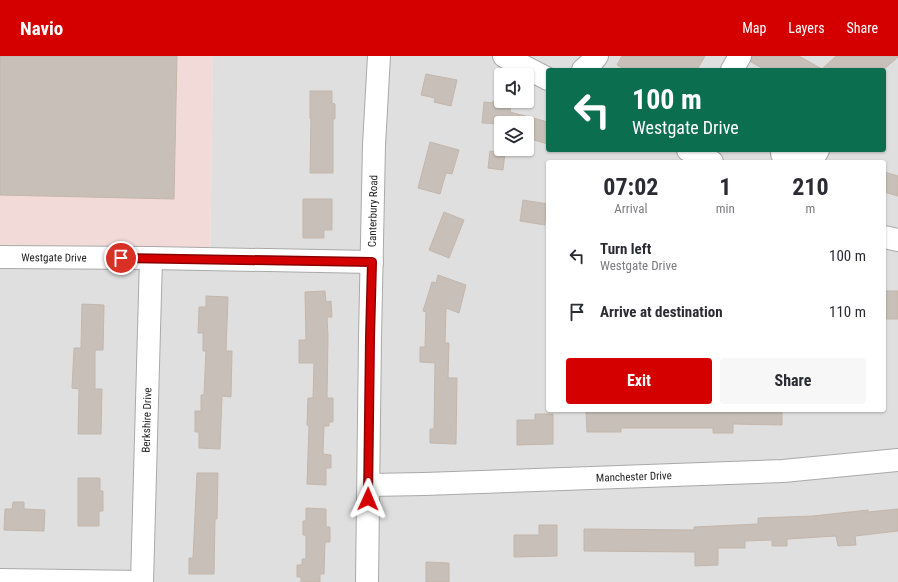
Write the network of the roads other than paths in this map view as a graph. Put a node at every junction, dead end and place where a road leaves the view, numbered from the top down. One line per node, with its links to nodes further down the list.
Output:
1 (379, 56): 12 (street, Canterbury Road)
2 (504, 56): 7 (street)
3 (597, 56): 5 (street)
4 (740, 56): 6 (street)
5 (586, 68)
6 (733, 68)
7 (546, 78)
8 (886, 237): 9 (street)
9 (898, 240)
10 (0, 257): 11 (street, Westgate Drive)
11 (151, 258): 12 (street, Westgate Drive); 16 (street, Berkshire Drive)
12 (372, 262): 14 (street, Canterbury Road)
13 (898, 460): 14 (street, Manchester Drive)
14 (369, 485): 17 (street, Canterbury Road)
15 (0, 580): 16 (street)
16 (141, 582)
17 (367, 582)

